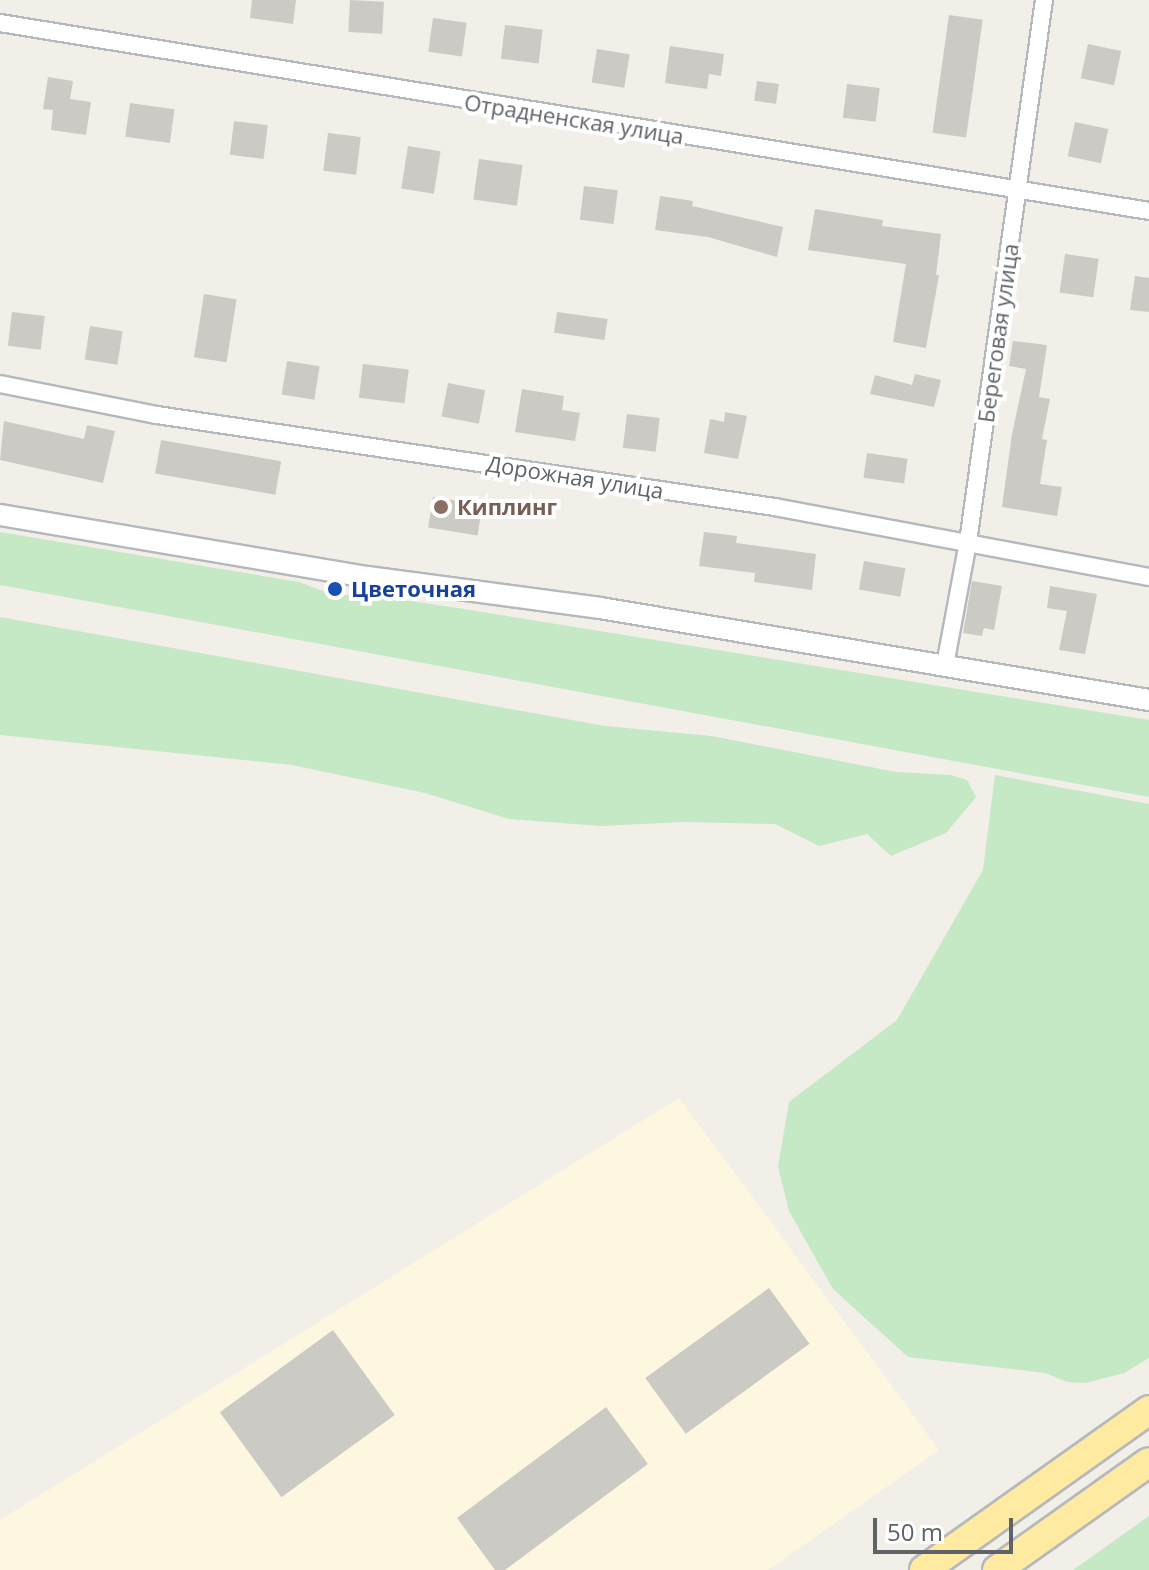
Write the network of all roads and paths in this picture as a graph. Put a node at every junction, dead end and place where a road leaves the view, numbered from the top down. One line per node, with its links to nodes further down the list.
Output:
1 (1044, 0): 3 (street, Береговая улица)
2 (0, 23): 3 (street, Отрадненская улица)
3 (1017, 190): 4 (street, Отрадненская улица); 7 (street, Береговая улица)
4 (1149, 211)
5 (0, 384): 7 (street, Дорожная улица)
6 (0, 515): 9 (street)
7 (968, 542): 8 (street, Дорожная улица); 9 (street, Береговая улица)
8 (1149, 577)
9 (945, 665): 10 (street)
10 (1149, 700)
11 (1149, 1410): 13 (highway)
12 (1149, 1462): 14 (highway)
13 (924, 1570)
14 (997, 1570)

